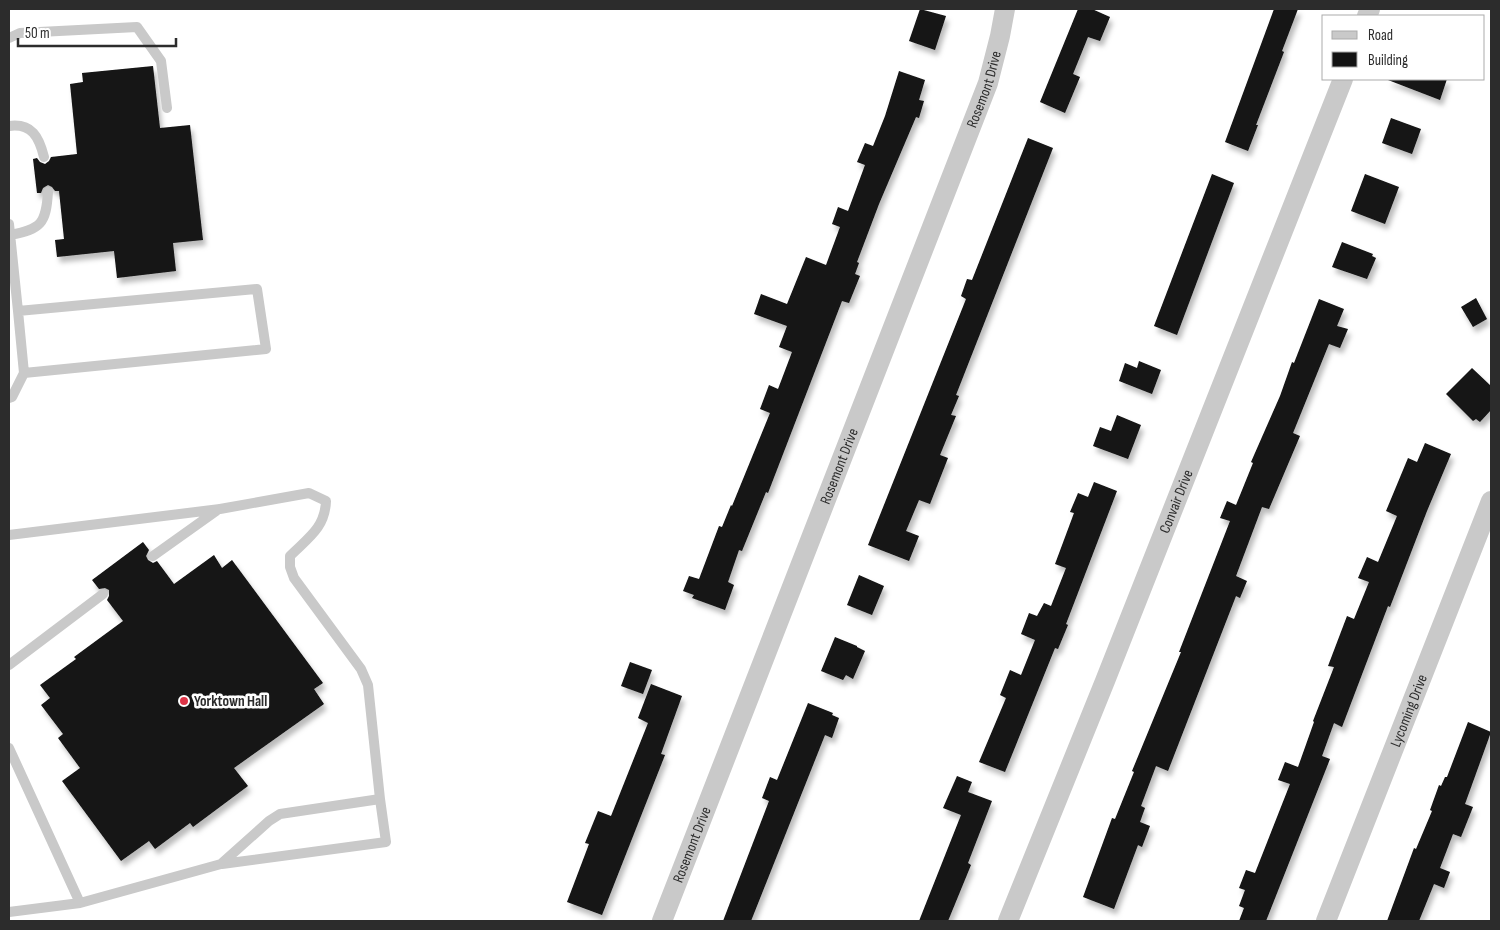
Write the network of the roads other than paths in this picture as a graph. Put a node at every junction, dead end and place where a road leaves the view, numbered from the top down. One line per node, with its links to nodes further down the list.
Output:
1 (1005, 9): 24 (street, Rosemont Drive)
2 (9, 38): 4 (lane)
3 (1343, 80): 25 (street, Convair Drive)
4 (166, 108)
5 (9, 126): 6 (lane)
6 (44, 157)
7 (48, 192): 9 (lane)
8 (9, 224): 9 (lane)
9 (10, 235): 10 (lane)
10 (18, 311): 11 (lane); 11 (lane)
11 (24, 373): 12 (lane)
12 (9, 398)
13 (1491, 501): 26 (street, Lycoming Drive)
14 (220, 508): 15 (lane); 16 (lane); 20 (lane)
15 (9, 535)
16 (153, 556)
17 (103, 594): 18 (lane)
18 (9, 665)
19 (9, 748): 22 (lane)
20 (380, 799): 21 (lane); 21 (lane)
21 (221, 864): 22 (lane)
22 (80, 903): 23 (lane)
23 (9, 912)
24 (662, 921)
25 (1008, 921)
26 (1326, 921)

